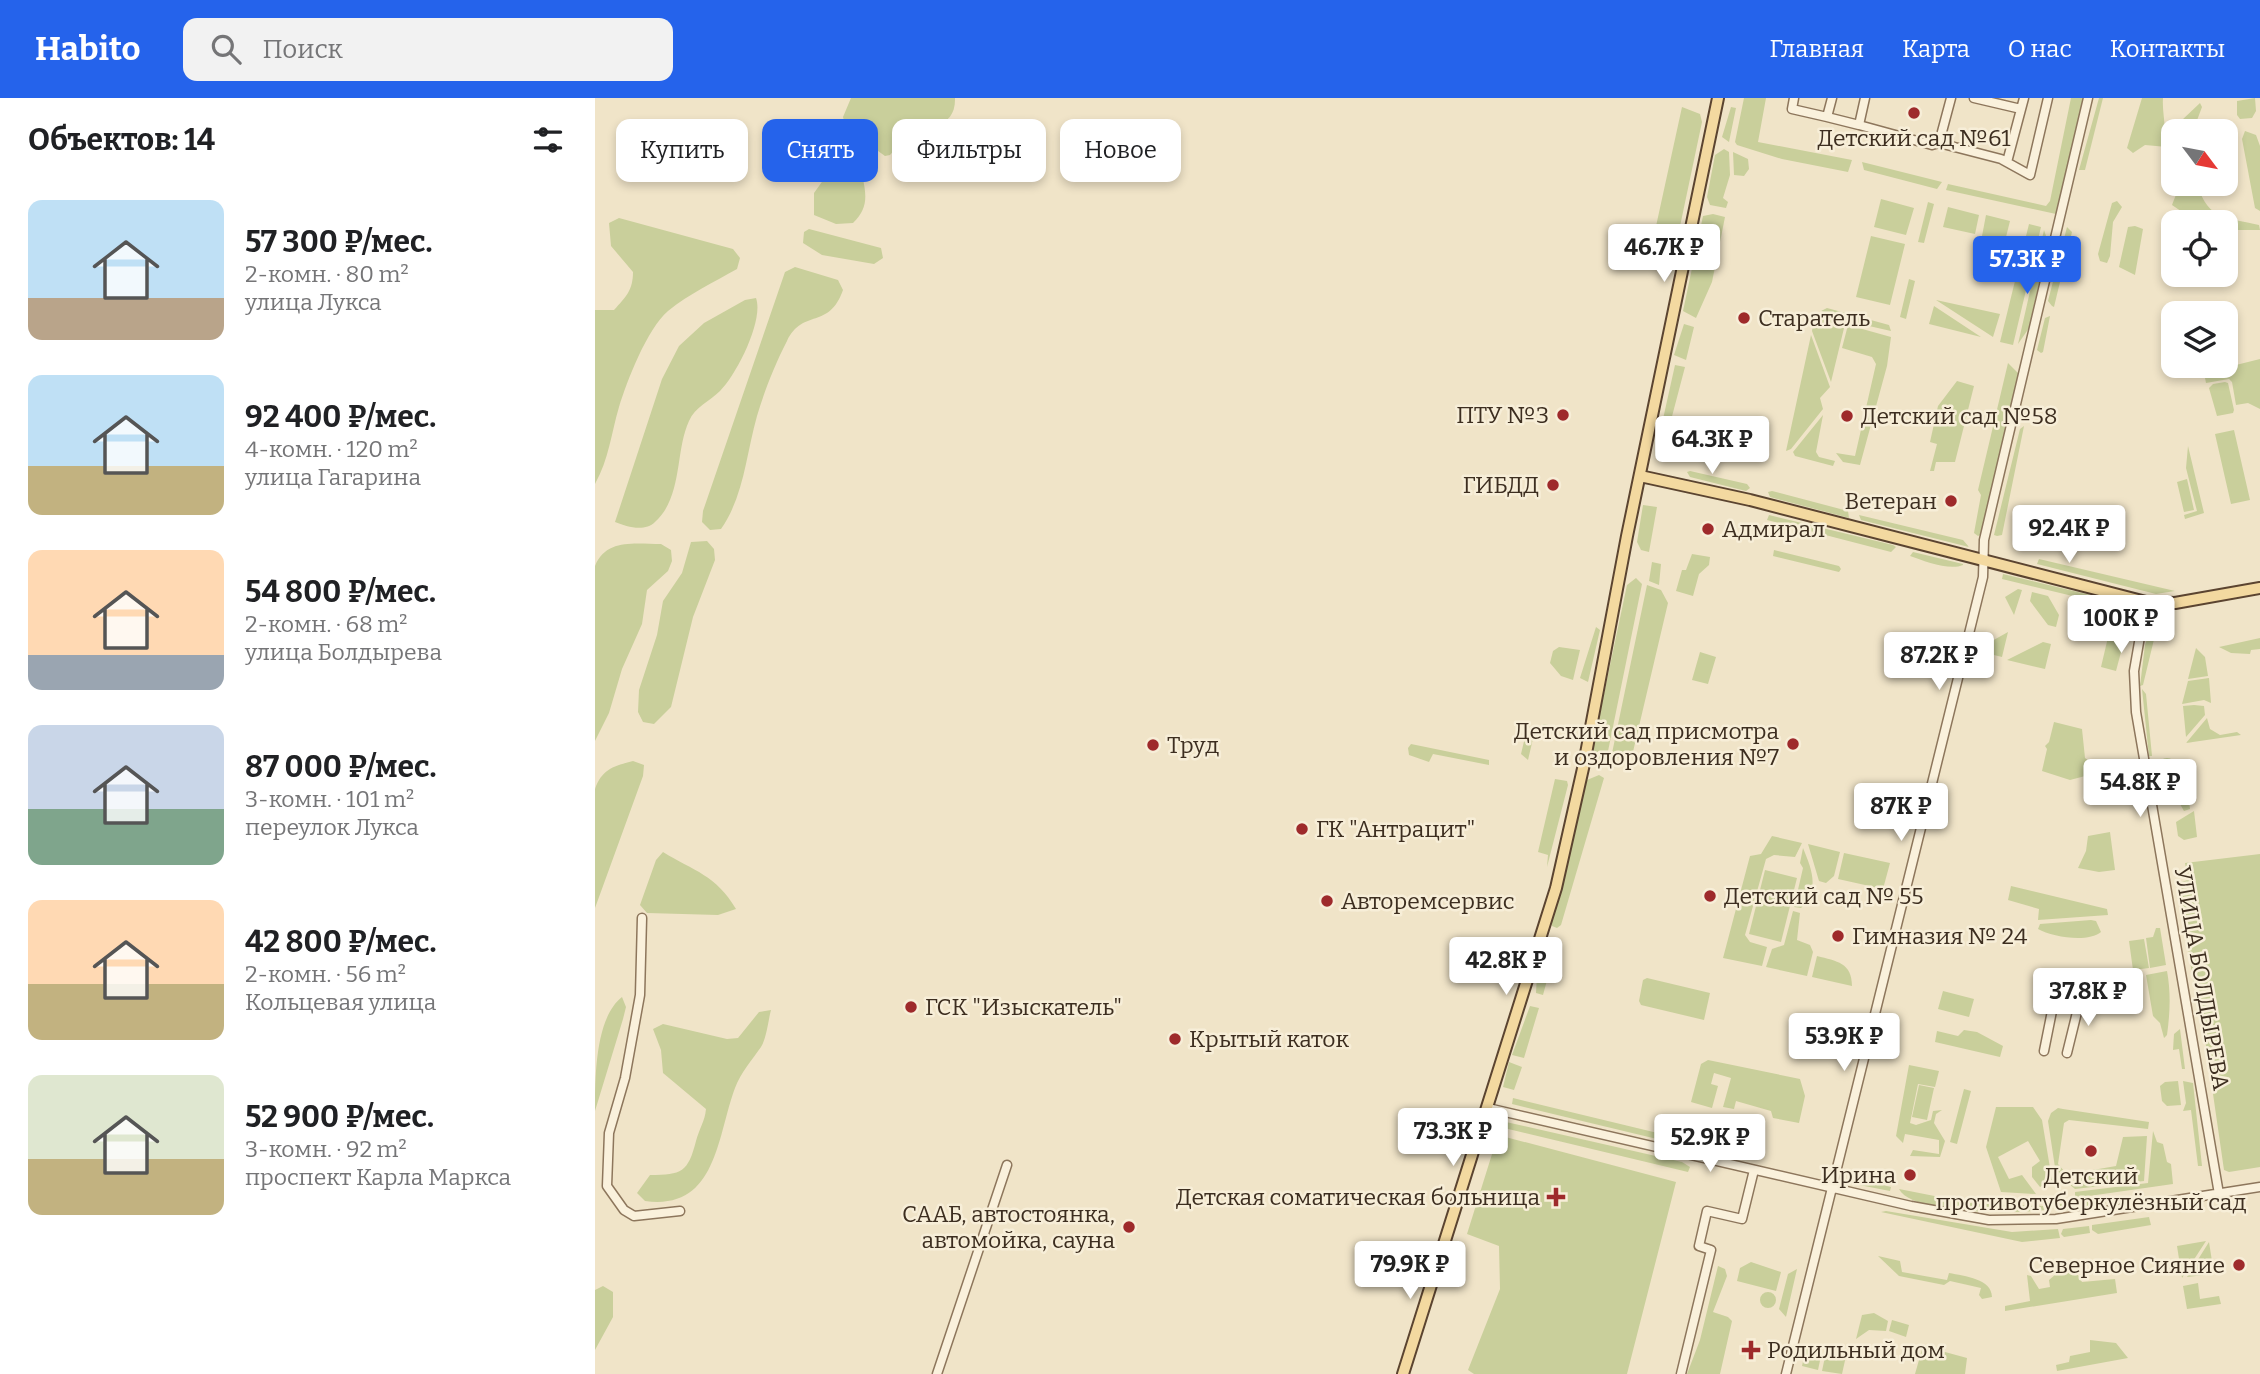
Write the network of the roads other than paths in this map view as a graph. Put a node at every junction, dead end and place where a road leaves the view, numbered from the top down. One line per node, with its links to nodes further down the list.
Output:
1 (1718, 98): 15 (main road)
2 (1794, 98): 11 (street)
3 (1832, 98): 11 (street)
4 (1865, 98): 12 (street)
5 (1951, 98): 13 (street)
6 (1974, 98): 10 (street)
7 (2024, 98): 10 (street)
8 (2048, 98): 14 (street)
9 (2088, 98): 16 (street)
10 (2021, 109): 14 (street)
11 (1827, 117): 12 (street)
12 (1859, 125): 13 (street)
13 (1939, 143): 14 (street)
14 (2007, 162)
15 (1640, 476): 16 (main road); 24 (main road)
16 (1984, 559): 18 (main road); 28 (street)
17 (2260, 588): 18 (main road)
18 (2145, 602): 29 (street, УЛИЦА БОЛДЫРЕВА)
19 (642, 918): 30 (street)
20 (2056, 991): 22 (street)
21 (2081, 996): 23 (street)
22 (2044, 1051)
23 (2067, 1053)
24 (1488, 1108): 26 (street); 32 (main road)
25 (1007, 1165): 31 (street)
26 (1754, 1170): 28 (street); 33 (street)
27 (2260, 1187): 29 (street)
28 (1831, 1188): 29 (street); 34 (street)
29 (2219, 1194)
30 (681, 1211)
31 (937, 1374)
32 (1403, 1374)
33 (1681, 1374)
34 (1786, 1374)

